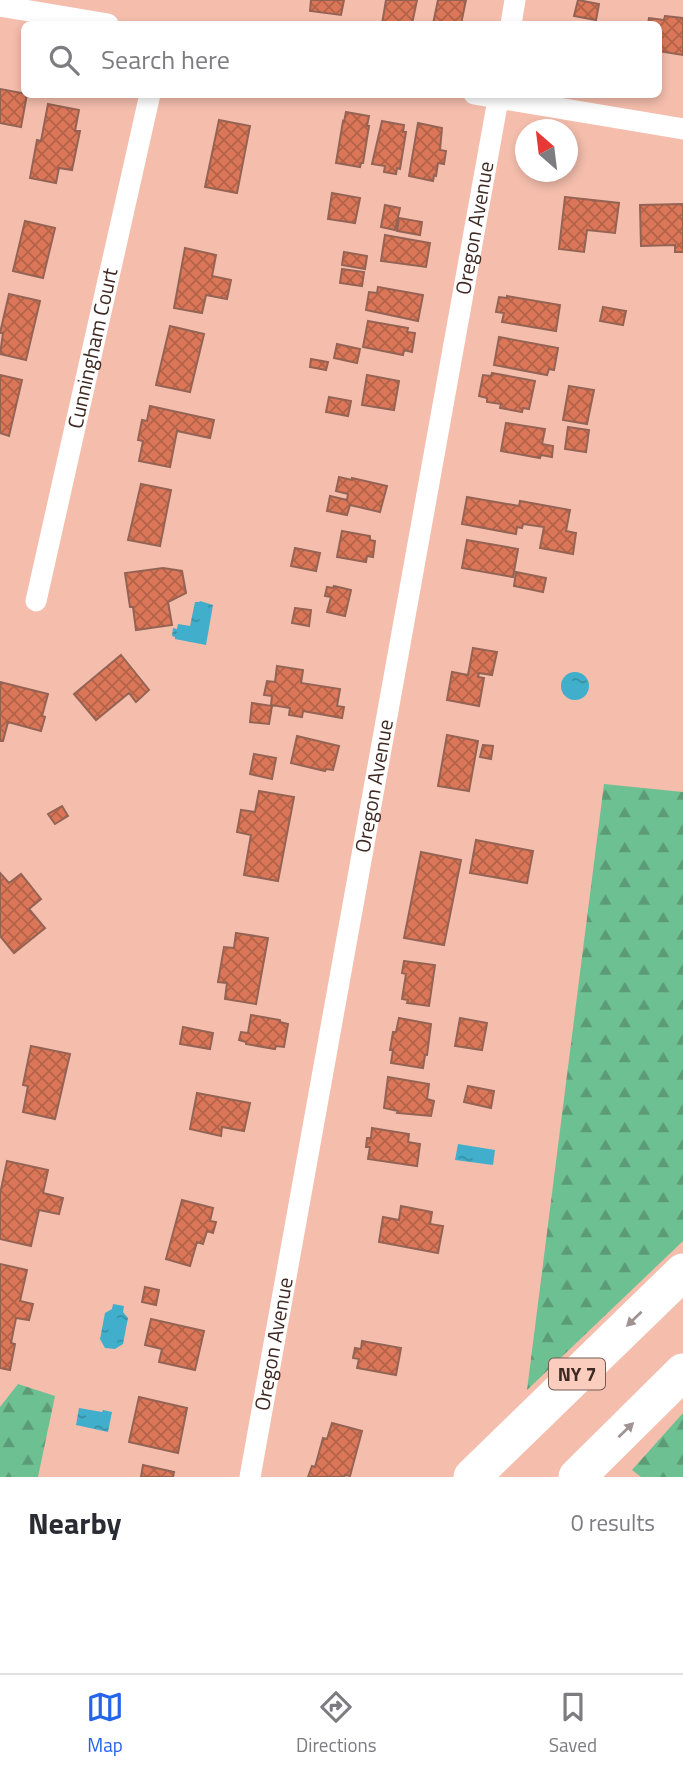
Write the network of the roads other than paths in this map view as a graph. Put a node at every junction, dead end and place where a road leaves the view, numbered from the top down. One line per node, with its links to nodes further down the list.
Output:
1 (515, 0): 4 (street)
2 (0, 6): 3 (street)
3 (90, 21)
4 (512, 21)
5 (149, 98): 9 (street, Cunningham Court)
6 (498, 98): 12 (street, Oregon Avenue)
7 (504, 98): 8 (street)
8 (683, 129)
9 (36, 601)
10 (683, 1272): 13 (highway, NY 7, one-way to 13)
11 (683, 1373): 14 (highway, one-way to 11)
12 (250, 1477)
13 (472, 1477)
14 (576, 1477)

